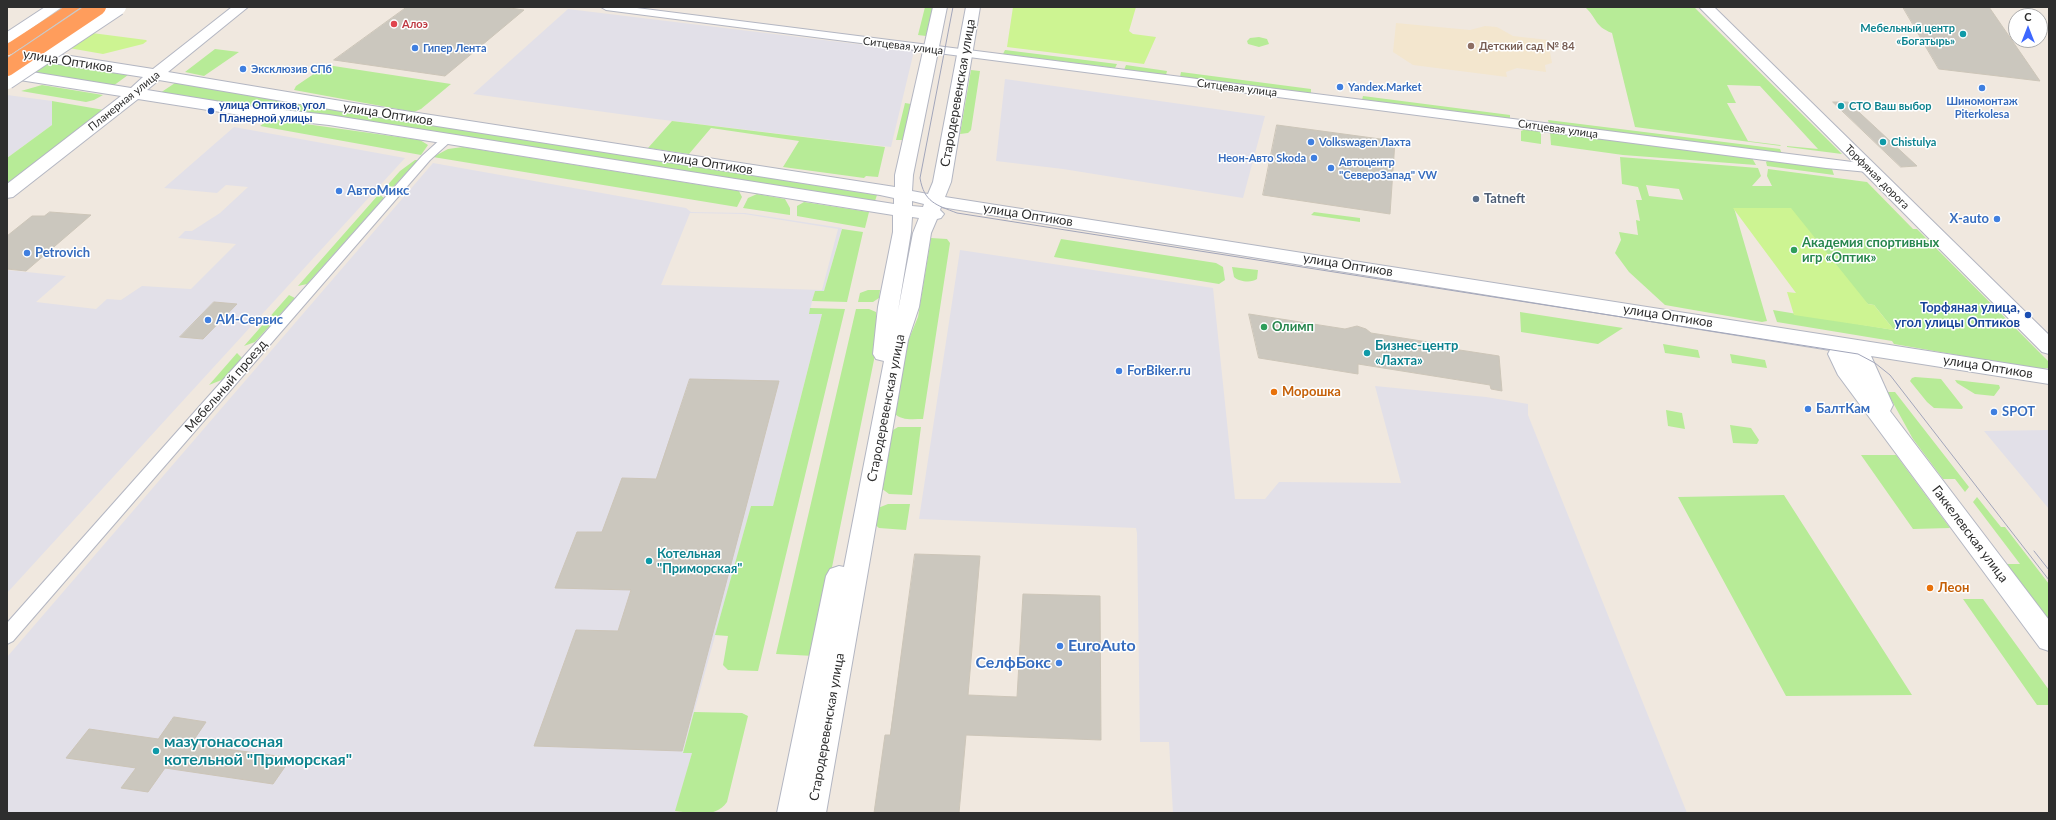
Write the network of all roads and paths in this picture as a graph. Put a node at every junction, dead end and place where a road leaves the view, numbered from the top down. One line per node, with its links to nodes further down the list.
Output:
1 (55, 7): 10 (main road)
2 (74, 7): 12 (highway)
3 (98, 7): 14 (highway, bridge)
4 (118, 7): 17 (main road, bridge)
5 (241, 7): 16 (main road, Планерная улица)
6 (606, 7): 11 (street, Ситцевая улица)
7 (940, 7): 11 (main road, Стародеревенская улица)
8 (973, 7): 13 (main road, Стародеревенская улица)
9 (1706, 7): 20 (main road, Торфяная дорога)
10 (7, 39)
11 (931, 49): 13 (street, Ситцевая улица); 22 (main road, Стародеревенская улица)
12 (7, 51): 16 (main road, улица Оптиков)
13 (964, 53): 20 (street, Ситцевая улица); 23 (main road, Стародеревенская улица)
14 (7, 68)
15 (7, 74): 18 (main road, улица Оптиков)
16 (156, 75): 18 (main road, Планерная улица); 22 (main road, улица Оптиков)
17 (7, 81)
18 (135, 94): 19 (main road, улица Оптиков); 21 (main road, Планерная улица)
19 (447, 139): 22 (main road, улица Оптиков); 30 (street, Мебельный проезд)
20 (1868, 168): 24 (main road, Торфяная дорога)
21 (7, 193)
22 (903, 202): 23 (main road, улица Оптиков); 32 (main road, Стародеревенская улица)
23 (932, 207): 25 (main road, улица Оптиков); 33 (main road, Стародеревенская улица)
24 (2049, 347)
25 (1840, 349): 26 (main road, улица Оптиков); 27 (main road, улица Оптиков); 29 (main road, Гаккелевская улица)
26 (1862, 358): 28 (main road, улица Оптиков); 29 (main road, Гаккелевская улица)
27 (2049, 377)
28 (2049, 384)
29 (1891, 428): 31 (main road, Гаккелевская улица)
30 (7, 636)
31 (2049, 640)
32 (792, 813)
33 (811, 813)

